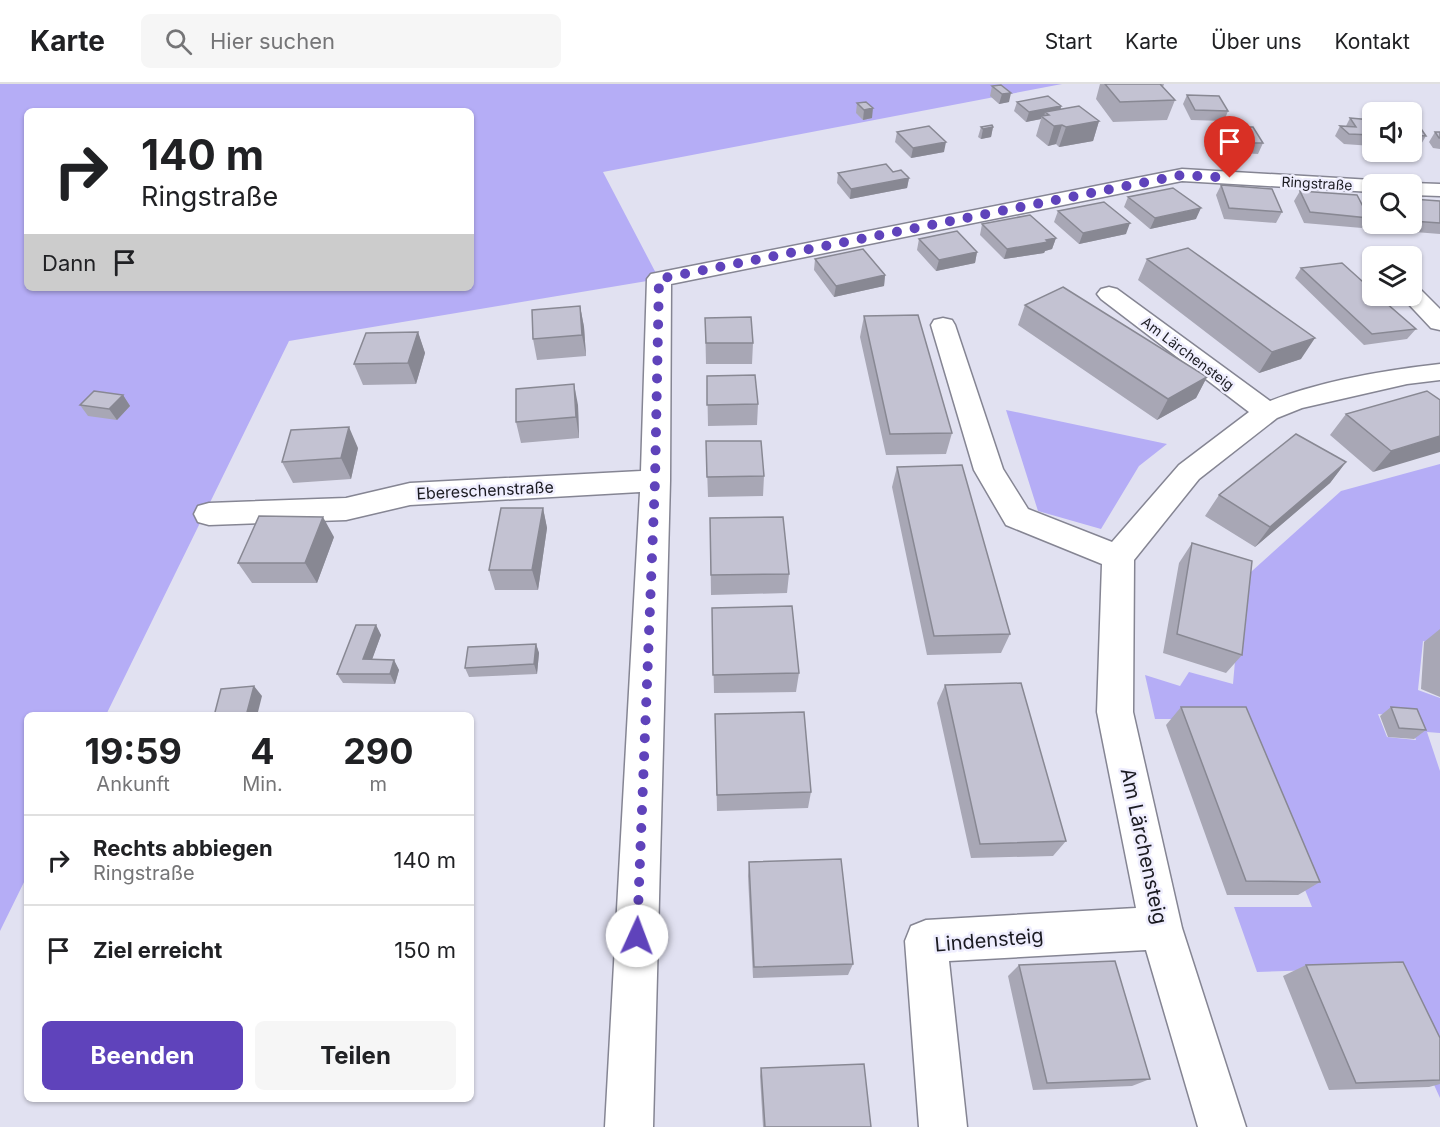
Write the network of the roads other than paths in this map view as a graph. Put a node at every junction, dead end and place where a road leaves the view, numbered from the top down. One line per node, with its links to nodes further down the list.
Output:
1 (1362, 185): 10 (street, Ringstraße)
2 (1422, 189): 3 (street)
3 (1440, 190)
4 (1109, 294): 9 (street, Am Lärchensteig)
5 (1422, 304): 6 (street)
6 (1440, 322)
7 (943, 325): 12 (street)
8 (1440, 372): 9 (street)
9 (1268, 412): 12 (street)
10 (655, 481): 11 (street, Ebereschenstraße); 14 (street)
11 (209, 514)
12 (1118, 557): 13 (street, Am Lärchensteig)
13 (1161, 928): 15 (street, Lindensteig); 16 (street, Am Lärchensteig)
14 (629, 1127)
15 (943, 1127)
16 (1222, 1127)

